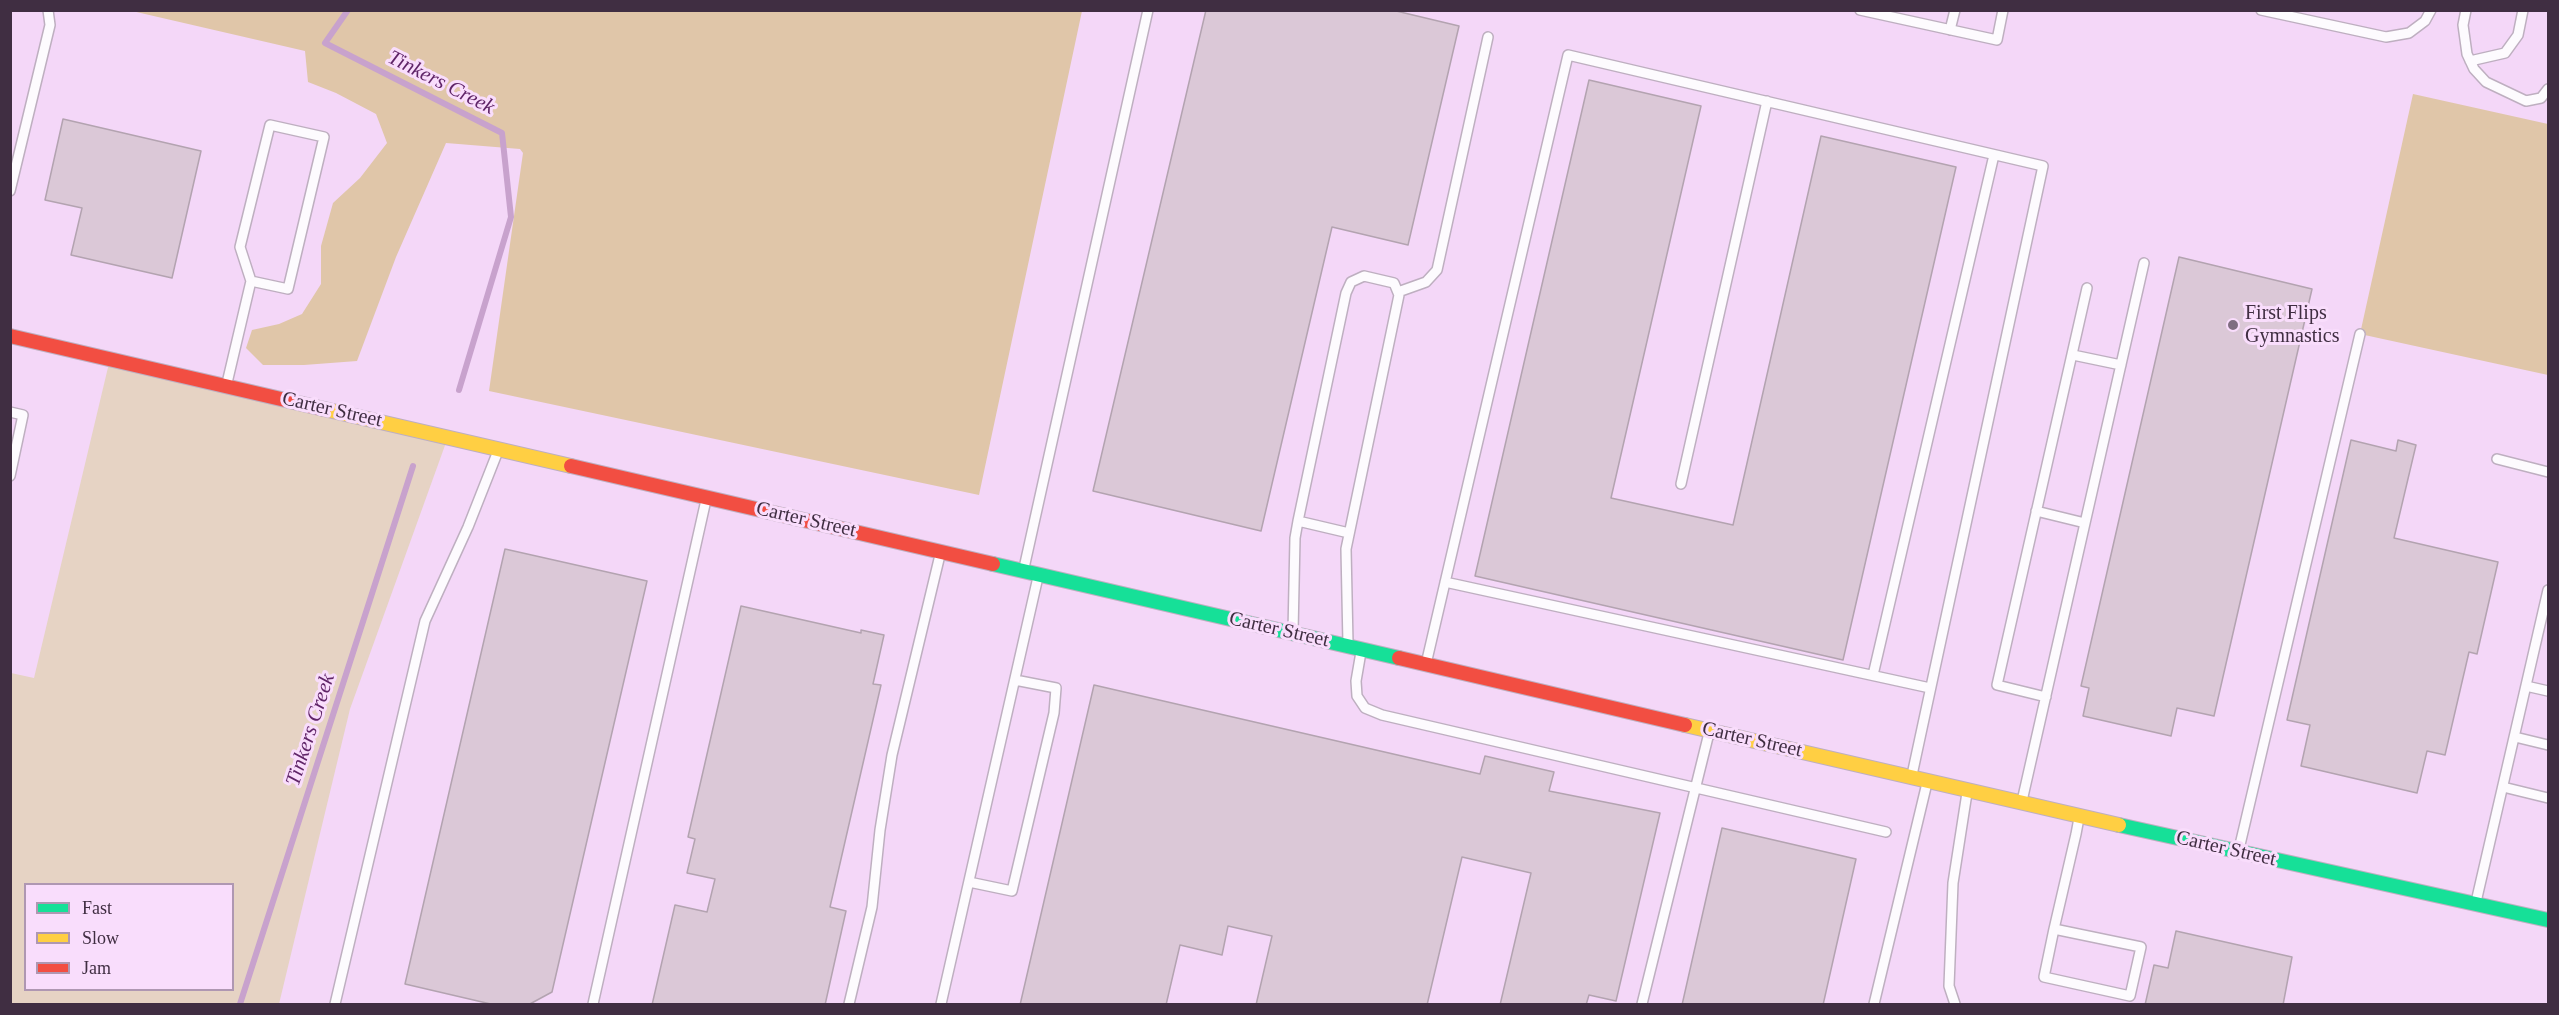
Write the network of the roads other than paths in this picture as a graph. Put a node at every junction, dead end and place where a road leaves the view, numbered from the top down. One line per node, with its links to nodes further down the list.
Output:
1 (48, 10): 17 (lane)
2 (1149, 10): 39 (lane)
3 (1860, 10): 10 (lane)
4 (1954, 10): 11 (lane)
5 (2003, 10): 11 (lane)
6 (2260, 10): 7 (lane)
7 (2430, 10)
8 (2466, 10): 13 (lane)
9 (2523, 10): 13 (lane)
10 (1900, 15): 11 (lane)
11 (1950, 30)
12 (1488, 37): 21 (lane)
13 (2470, 61): 14 (lane)
14 (2548, 89)
15 (1767, 101): 16 (lane); 32 (lane); 41 (lane)
16 (1994, 155): 48 (lane); 51 (lane)
17 (10, 191)
18 (2144, 262): 25 (lane)
19 (251, 281): 19 (lane); 26 (lane)
20 (2087, 288): 24 (lane)
21 (1398, 292): 35 (lane); 37 (lane)
22 (2360, 334): 66 (lane)
23 (10, 336): 26 (street, Carter Street)
24 (2073, 354): 25 (lane); 34 (lane)
25 (2121, 365): 36 (lane)
26 (226, 386): 28 (street, Carter Street)
27 (10, 412): 31 (lane)
28 (498, 449): 33 (street, Carter Street); 71 (lane)
29 (2497, 459): 30 (lane)
30 (2548, 472)
31 (10, 476)
32 (1681, 484)
33 (707, 497): 38 (street, Carter Street); 72 (lane)
34 (2036, 511): 36 (lane); 53 (lane)
35 (1298, 521): 37 (lane); 43 (lane)
36 (2085, 523): 53 (lane)
37 (1349, 533): 46 (lane)
38 (941, 551): 39 (street, Carter Street); 73 (lane)
39 (1023, 571): 40 (street, Carter Street)
40 (1038, 574): 43 (street, Carter Street); 49 (lane)
41 (1445, 582): 47 (lane); 48 (lane)
42 (2548, 590): 44 (lane)
43 (1293, 633): 46 (street, Carter Street)
44 (2538, 636): 45 (lane); 50 (lane)
45 (2548, 639)
46 (1355, 648): 47 (street, Carter Street); 60 (lane)
47 (1426, 665): 54 (street, Carter Street)
48 (1873, 675): 51 (lane)
49 (1015, 680): 67 (lane); 67 (lane)
50 (2526, 686): 52 (lane); 55 (lane)
51 (1930, 688): 57 (lane)
52 (2548, 691)
53 (2046, 696): 63 (lane)
54 (1709, 730): 57 (street, Carter Street); 60 (lane)
55 (2515, 737): 56 (lane); 59 (lane)
56 (2548, 745)
57 (1911, 777): 58 (street, Carter Street)
58 (1928, 781): 61 (street, Carter Street); 76 (lane)
59 (2503, 787): 62 (lane); 68 (lane)
60 (1695, 789): 65 (lane); 75 (lane)
61 (1968, 790): 63 (street, Carter Street); 77 (lane)
62 (2548, 798)
63 (2022, 803): 64 (street, Carter Street)
64 (2080, 816): 66 (street, Carter Street); 70 (lane)
65 (1886, 832)
66 (2239, 851): 68 (street, Carter Street)
67 (969, 882): 74 (lane)
68 (2476, 904): 69 (street, Carter Street)
69 (2548, 920)
70 (2054, 929): 70 (lane)
71 (335, 1005)
72 (593, 1005)
73 (849, 1005)
74 (941, 1005)
75 (1642, 1005)
76 (1874, 1005)
77 (1955, 1005)

